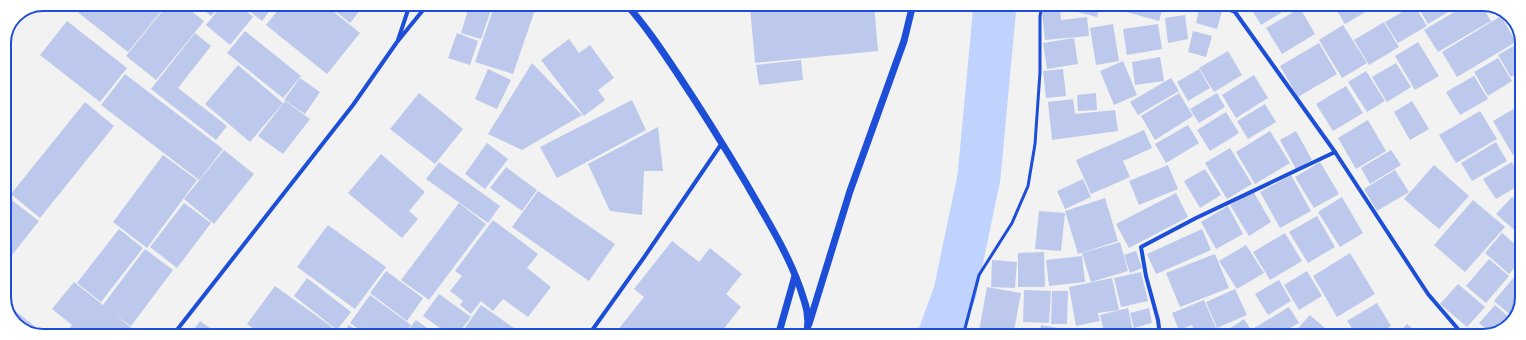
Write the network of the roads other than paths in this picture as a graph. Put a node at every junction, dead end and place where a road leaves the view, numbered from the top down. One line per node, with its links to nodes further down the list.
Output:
1 (408, 11): 7 (street)
2 (422, 11): 7 (street)
3 (632, 11): 8 (street)
4 (911, 11): 11 (street)
5 (1041, 11): 15 (lane)
6 (1232, 11): 9 (street)
7 (397, 42): 12 (street)
8 (722, 142): 10 (street); 13 (street)
9 (1335, 152): 16 (street); 17 (street)
10 (795, 276): 11 (street); 14 (street)
11 (808, 328)
12 (178, 329)
13 (593, 329)
14 (780, 329)
15 (966, 329)
16 (1159, 329)
17 (1458, 329)

